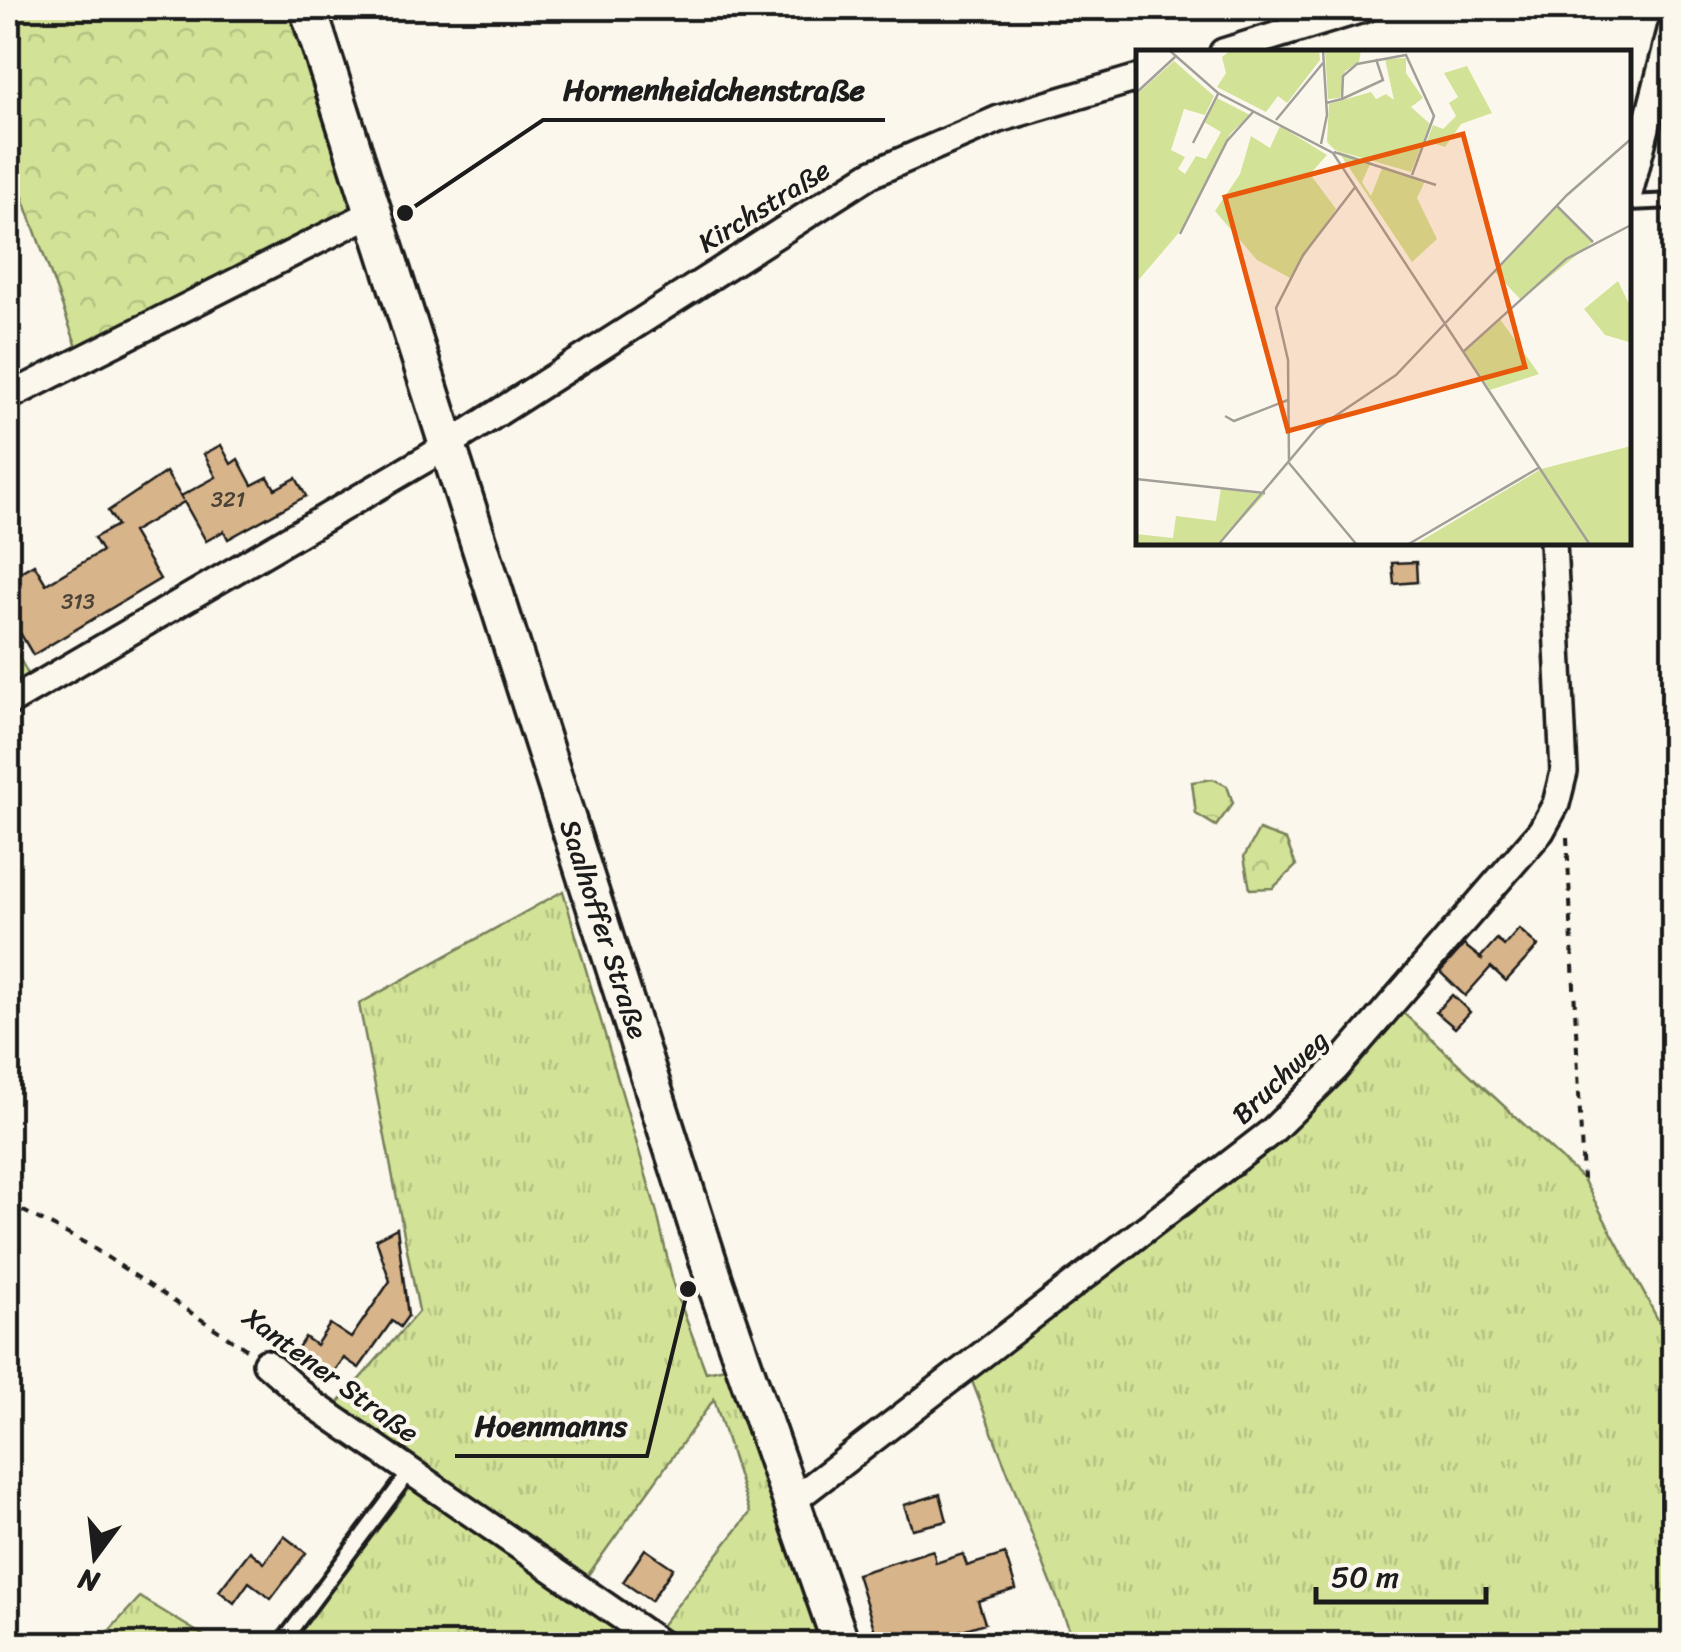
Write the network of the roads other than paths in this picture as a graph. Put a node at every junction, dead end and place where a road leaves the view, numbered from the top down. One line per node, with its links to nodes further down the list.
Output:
1 (308, 8): 9 (main road, Saalhoffer Straße)
2 (1366, 8): 4 (street)
3 (1674, 19): 6 (street)
4 (1230, 50)
5 (1136, 79): 11 (street, Kirchstraße)
6 (1631, 188)
7 (1631, 200): 8 (lane)
8 (1674, 201)
9 (374, 212): 10 (street); 11 (main road, Saalhoffer Straße)
10 (8, 397)
11 (448, 443): 13 (street, Kirchstraße); 16 (main road, Saalhoffer Straße)
12 (1553, 545): 16 (street, Bruchweg)
13 (8, 703)
14 (266, 1364): 15 (street, Xantener Straße)
15 (411, 1470): 17 (lane); 18 (street, Xantener Straße)
16 (790, 1503): 19 (main road, Saalhoffer Straße)
17 (281, 1644)
18 (660, 1644)
19 (840, 1644)

